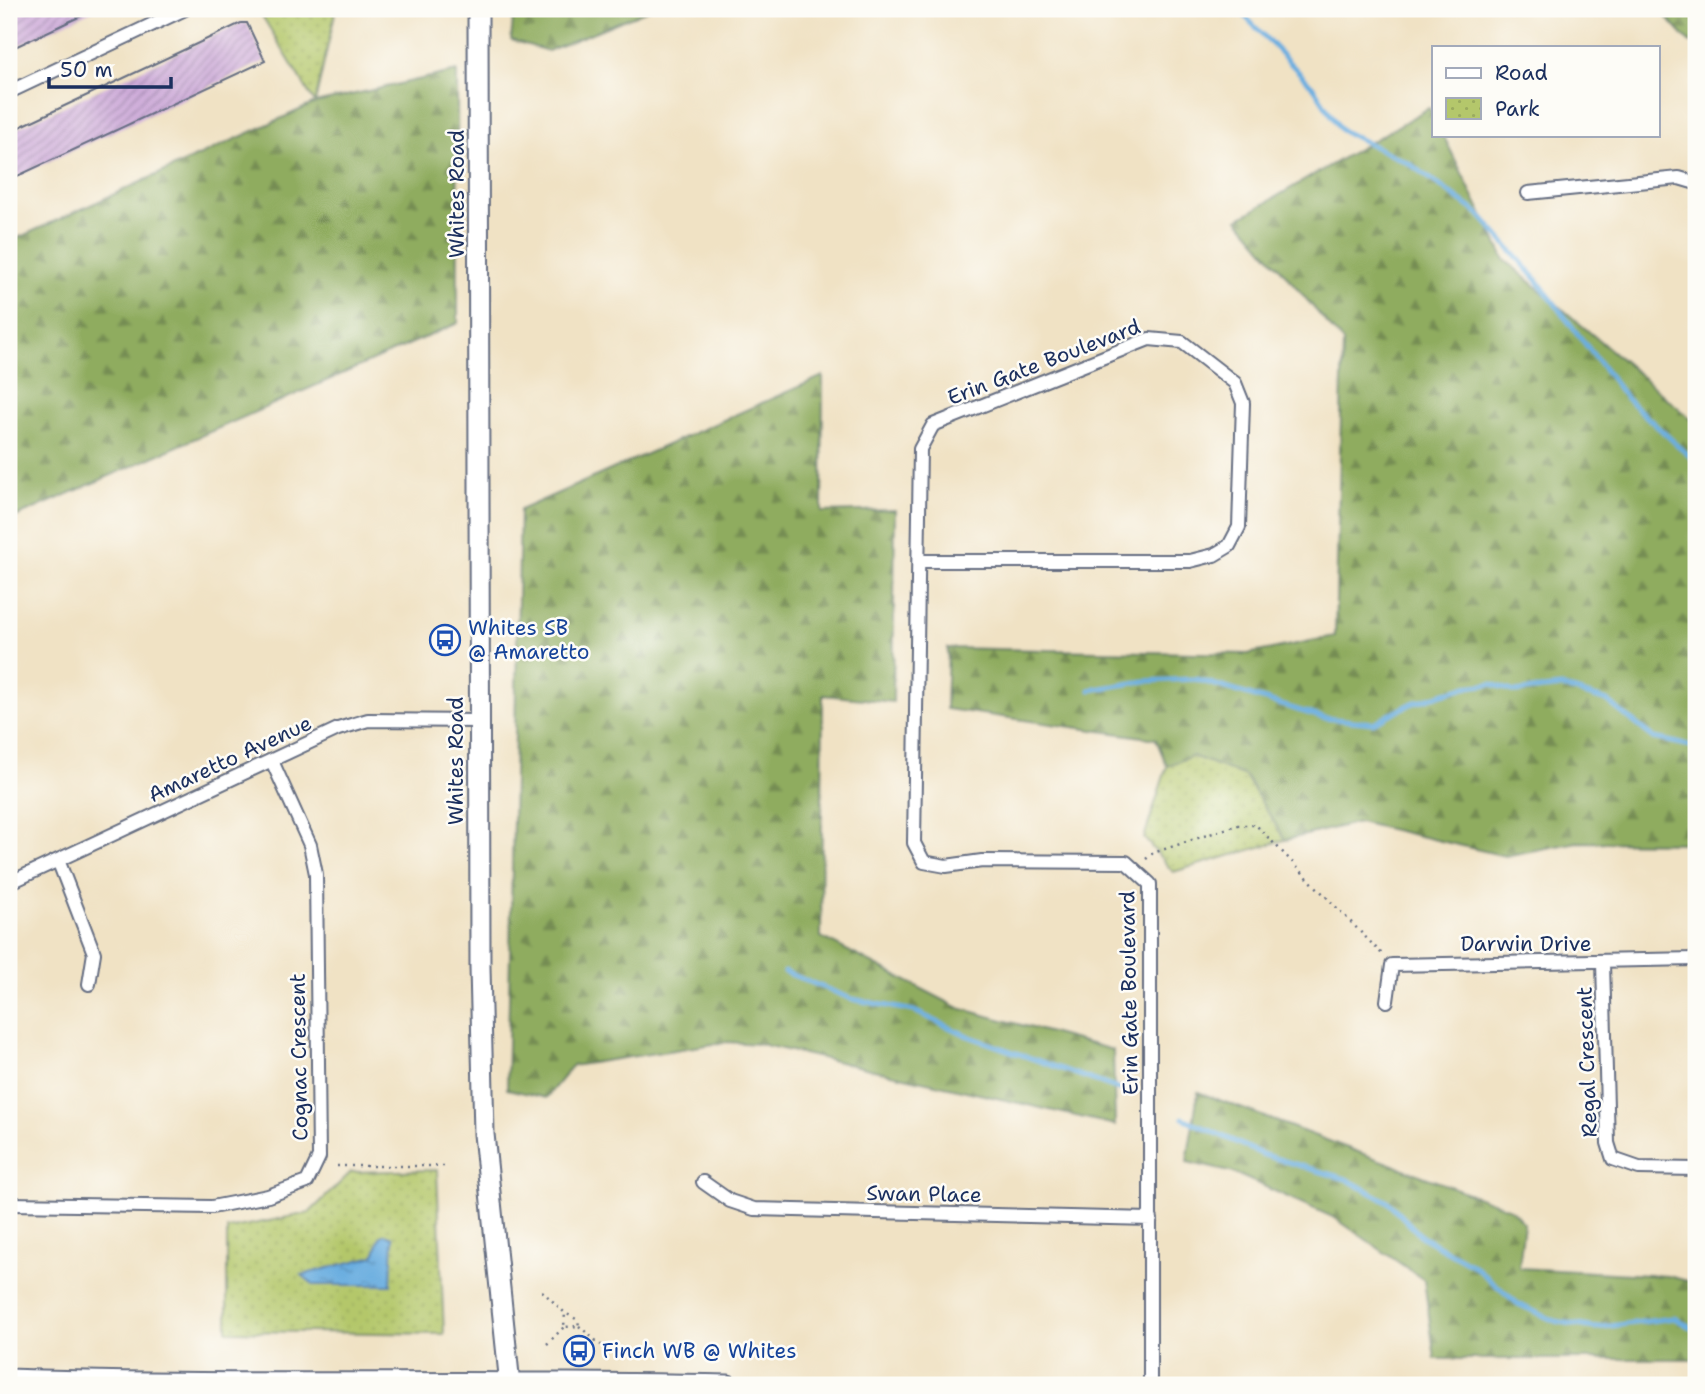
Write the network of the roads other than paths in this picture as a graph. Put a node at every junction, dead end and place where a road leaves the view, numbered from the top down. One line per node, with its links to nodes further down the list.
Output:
1 (185, 9): 3 (street)
2 (478, 9): 7 (main road, Whites Road)
3 (9, 92)
4 (1696, 183): 5 (street)
5 (1528, 193)
6 (919, 561): 6 (street, Erin Gate Boulevard); 18 (street, Erin Gate Boulevard)
7 (479, 721): 8 (street, Amaretto Avenue); 20 (main road, Whites Road)
8 (272, 761): 9 (street, Amaretto Avenue); 17 (street, Cognac Crescent)
9 (58, 860): 10 (street, Amaretto Avenue); 13 (street)
10 (9, 883)
11 (1696, 959): 12 (street, Darwin Drive)
12 (1603, 963): 14 (street, Darwin Drive); 15 (street, Regal Crescent)
13 (89, 984)
14 (1387, 1001)
15 (1696, 1169)
16 (703, 1182): 18 (street, Swan Place)
17 (9, 1204)
18 (1151, 1219): 22 (street, Erin Gate Boulevard)
19 (9, 1379): 20 (main road)
20 (510, 1383): 21 (main road)
21 (729, 1385)
22 (1150, 1385)

